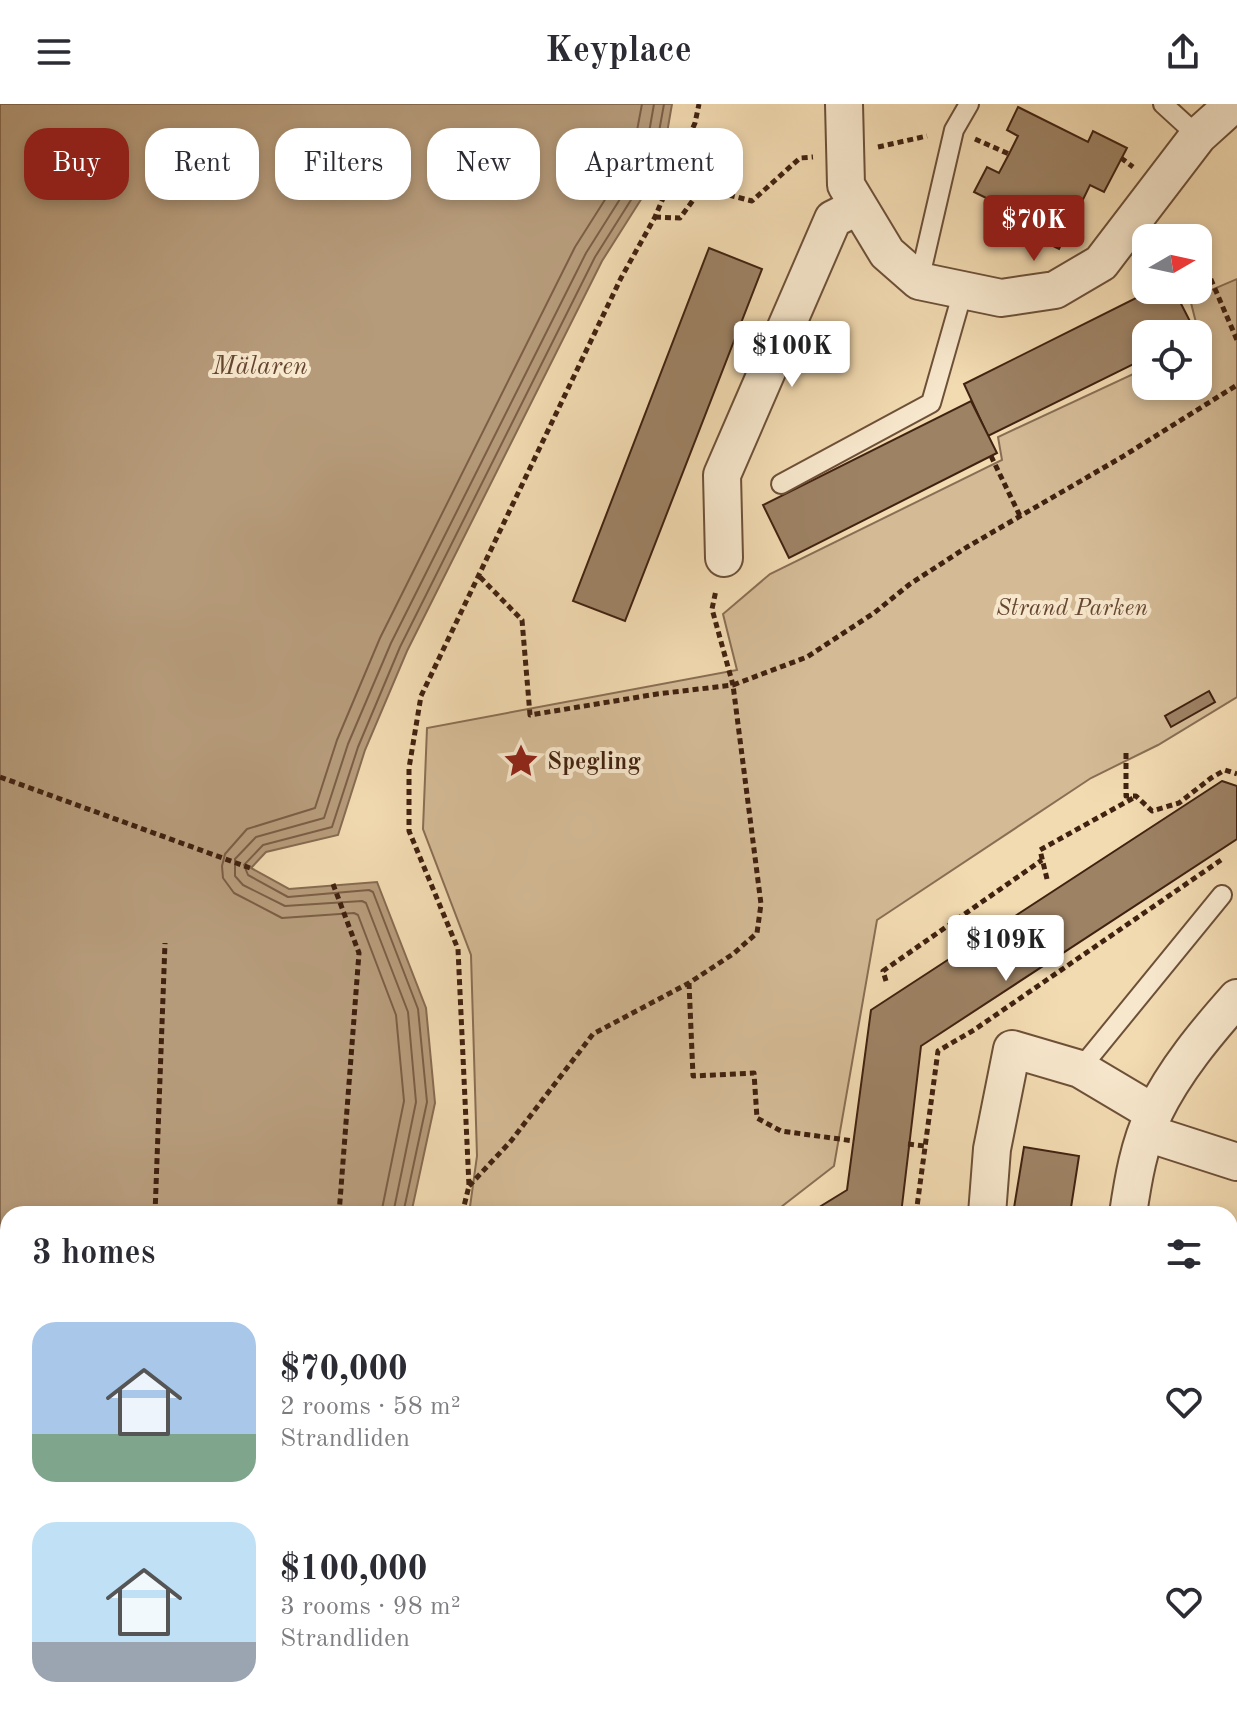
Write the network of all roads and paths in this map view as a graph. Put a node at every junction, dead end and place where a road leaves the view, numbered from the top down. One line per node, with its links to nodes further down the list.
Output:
1 (699, 104): 12 (path)
2 (844, 104): 9 (street)
3 (969, 104): 6 (lane)
4 (1163, 104): 7 (lane)
5 (1237, 106): 7 (street)
6 (954, 130): 8 (path); 9 (path); 13 (lane)
7 (1198, 136): 15 (street)
8 (1009, 154)
9 (845, 155): 11 (street)
10 (800, 158): 12 (path)
11 (857, 207): 13 (street); 21 (street)
12 (655, 217): 22 (path)
13 (919, 281): 15 (street)
14 (1212, 282): 16 (path)
15 (963, 291): 19 (lane)
16 (1237, 340)
17 (1237, 385): 20 (path)
18 (991, 456): 20 (path)
19 (781, 484)
20 (1020, 516): 23 (path)
21 (724, 558): 23 (path)
22 (480, 577): 23 (path); 44 (path)
23 (733, 685): 36 (path)
24 (1126, 753): 27 (path)
25 (1237, 774): 27 (path)
26 (0, 777): 30 (path)
27 (1136, 796): 28 (path)
28 (1042, 860): 31 (path); 35 (path)
29 (1221, 860): 42 (path)
30 (250, 868)
31 (1047, 879)
32 (333, 884): 46 (path)
33 (1222, 895): 38 (lane)
34 (165, 943): 45 (path)
35 (886, 981)
36 (689, 983): 40 (path); 44 (path)
37 (1237, 998): 39 (street)
38 (1080, 1069): 39 (street); 49 (street)
39 (1150, 1123): 43 (street); 50 (street)
40 (854, 1141)
41 (908, 1144): 42 (path)
42 (925, 1146): 48 (path)
43 (1237, 1162)
44 (469, 1186): 47 (path)
45 (155, 1206)
46 (340, 1206)
47 (464, 1206)
48 (917, 1206)
49 (988, 1206)
50 (1129, 1206)

